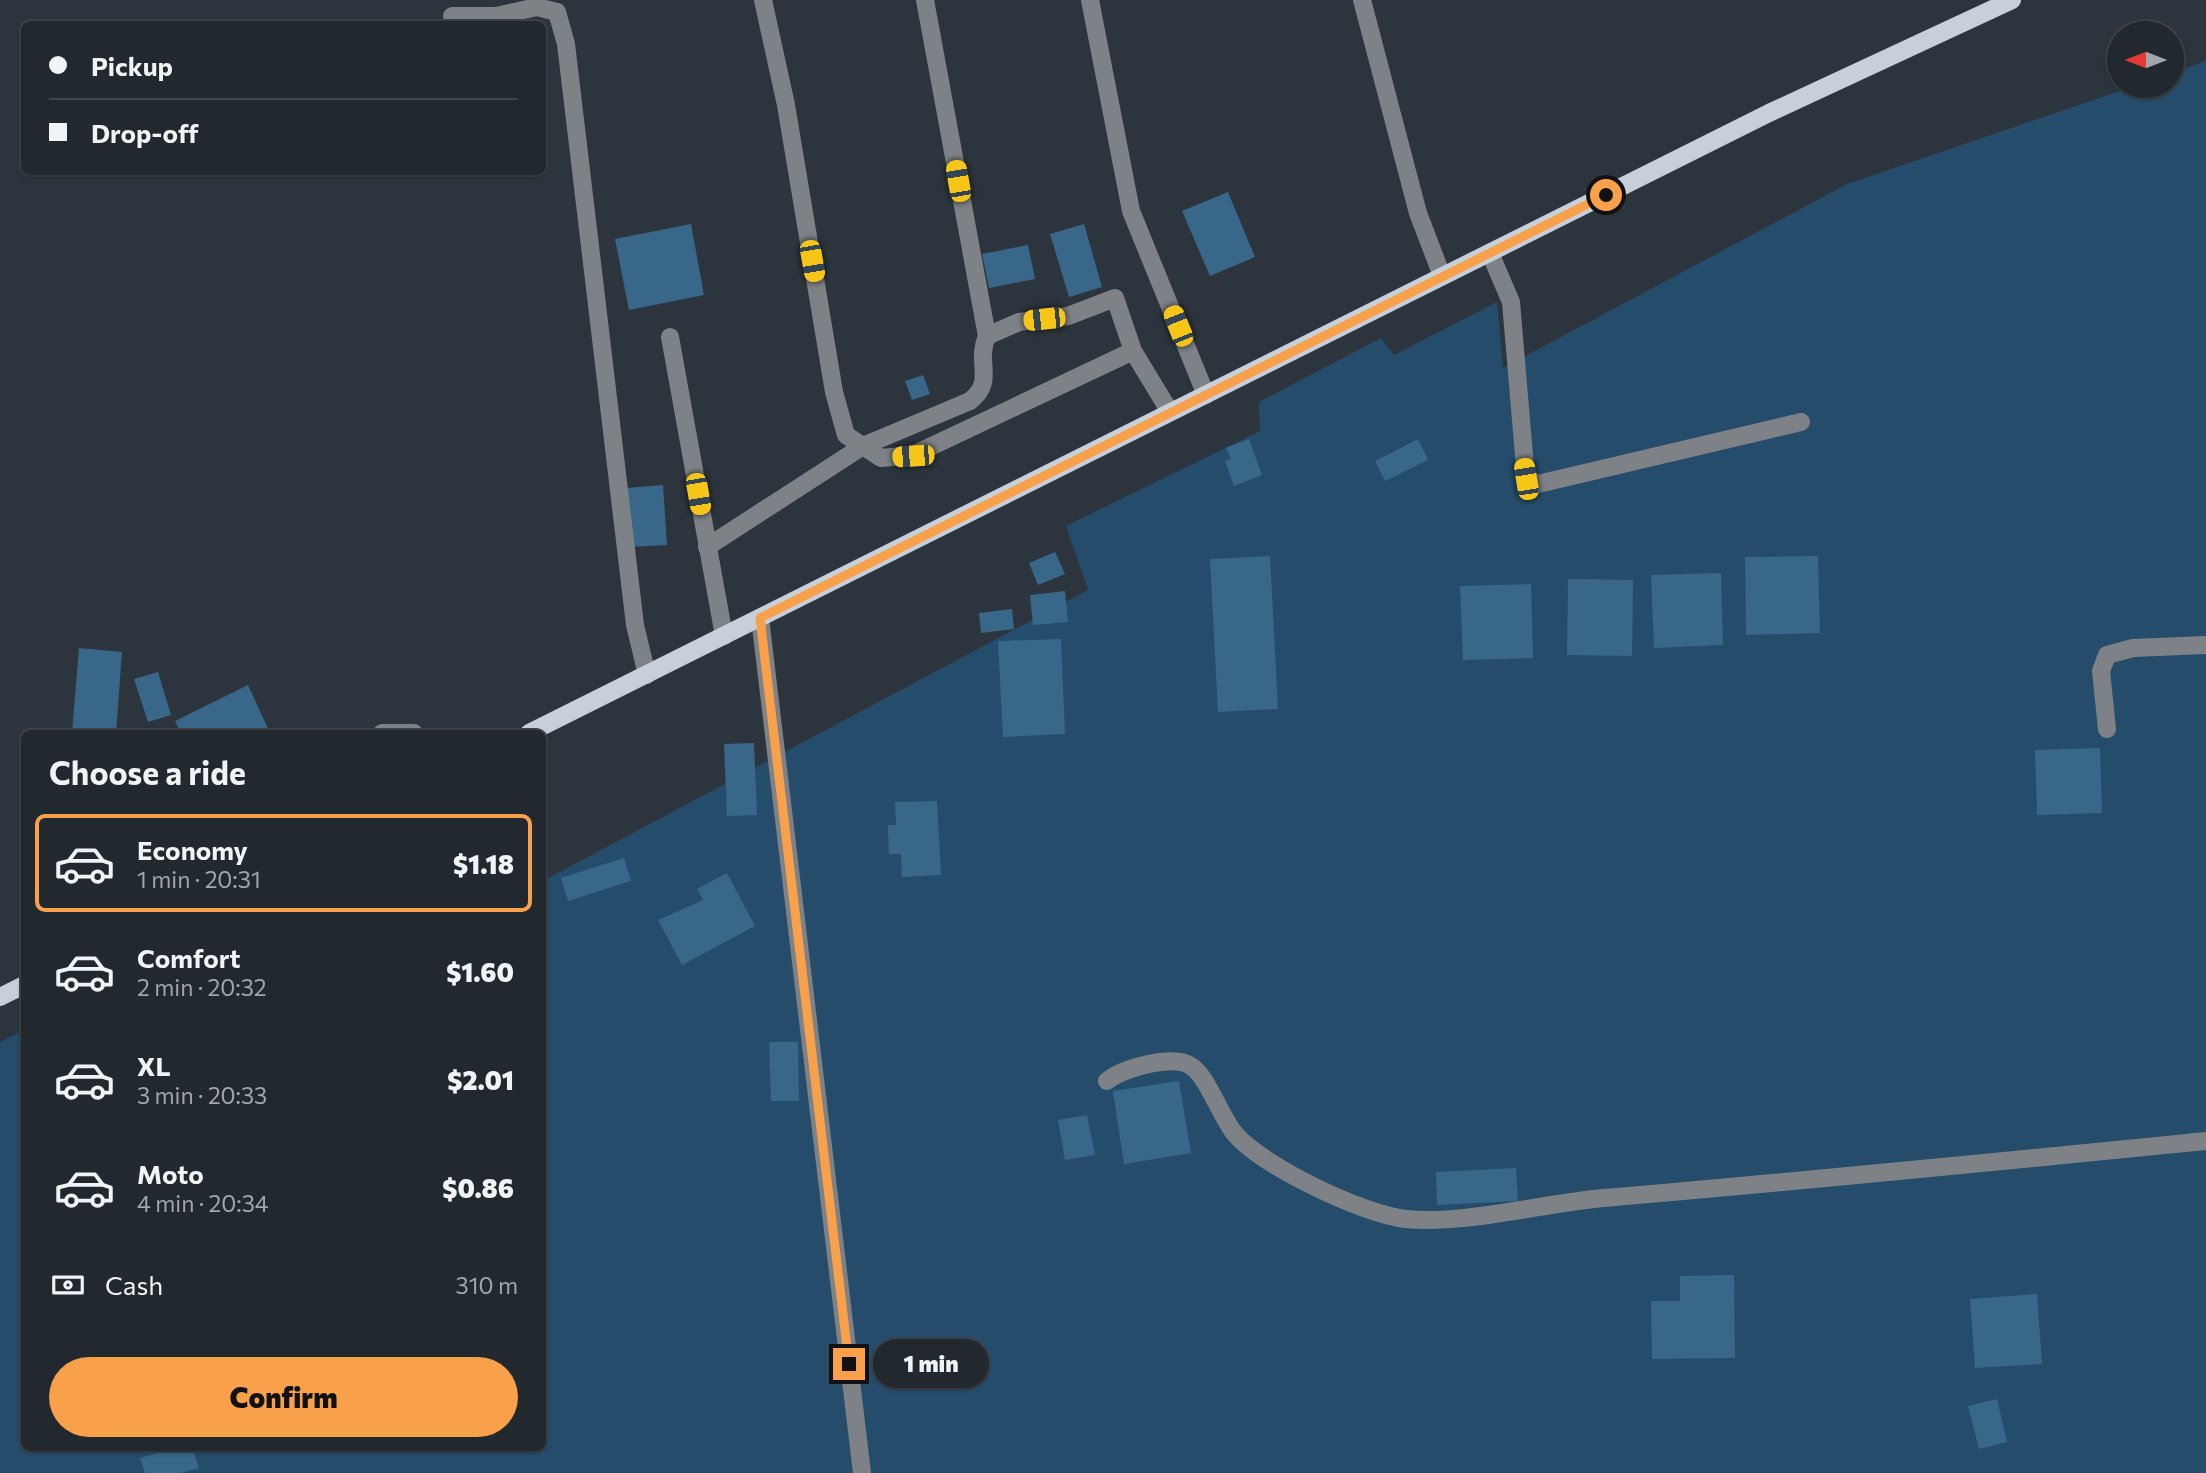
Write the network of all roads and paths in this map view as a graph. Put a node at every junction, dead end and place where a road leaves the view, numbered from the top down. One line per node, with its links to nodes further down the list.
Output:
1 (763, 0): 16 (street)
2 (925, 0): 10 (street)
3 (1090, 0): 13 (street)
4 (1362, 0): 9 (street)
5 (2012, 0): 6 (main road)
6 (1985, 6): 8 (main road)
7 (452, 16): 21 (street)
8 (1490, 253): 9 (main road); 15 (street)
9 (1442, 276): 13 (main road)
10 (987, 336): 12 (street); 16 (street)
11 (670, 337): 17 (street)
12 (1133, 351): 14 (street); 16 (street)
13 (1206, 395): 14 (main road)
14 (1170, 412): 18 (main road)
15 (1801, 422)
16 (863, 446): 17 (street)
17 (707, 547): 19 (street)
18 (760, 618): 19 (main road); 28 (street)
19 (724, 636): 21 (main road)
20 (2206, 645): 22 (street)
21 (647, 675): 23 (main road)
22 (2107, 729)
23 (535, 730)
24 (21, 992): 25 (main road)
25 (0, 997)
26 (1107, 1080): 27 (street)
27 (2206, 1141)
28 (862, 1473)

